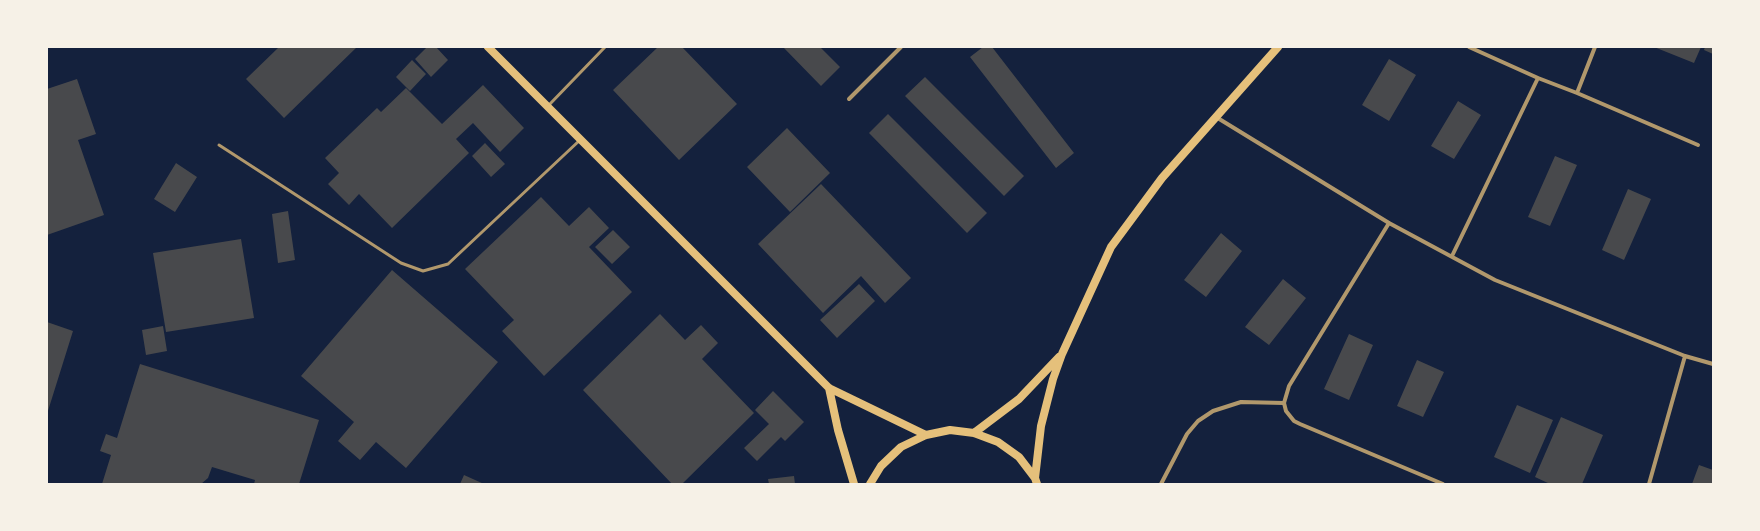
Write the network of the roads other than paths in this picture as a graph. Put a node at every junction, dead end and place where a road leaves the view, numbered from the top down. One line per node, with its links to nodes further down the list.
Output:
1 (488, 47): 10 (main road)
2 (605, 47): 10 (lane)
3 (901, 47): 9 (street)
4 (1278, 47): 11 (main road)
5 (1469, 47): 7 (street)
6 (1595, 47): 8 (street)
7 (1538, 78): 8 (street); 16 (street)
8 (1577, 93): 14 (street)
9 (849, 99)
10 (547, 107): 12 (main road)
11 (1216, 117): 15 (street); 17 (main road)
12 (580, 140): 13 (lane); 20 (main road)
13 (219, 145)
14 (1698, 145)
15 (1389, 223): 16 (street); 21 (street)
16 (1452, 256): 18 (street)
17 (1062, 354): 22 (main road); 24 (main road)
18 (1685, 356): 19 (street); 29 (street)
19 (1713, 364)
20 (829, 388): 23 (main road); 25 (main road)
21 (1284, 403): 27 (street); 28 (street)
22 (974, 433): 23 (main road); 24 (main road)
23 (926, 435): 26 (main road)
24 (1036, 481)
25 (854, 484)
26 (870, 484)
27 (1161, 484)
28 (1443, 484)
29 (1650, 484)

